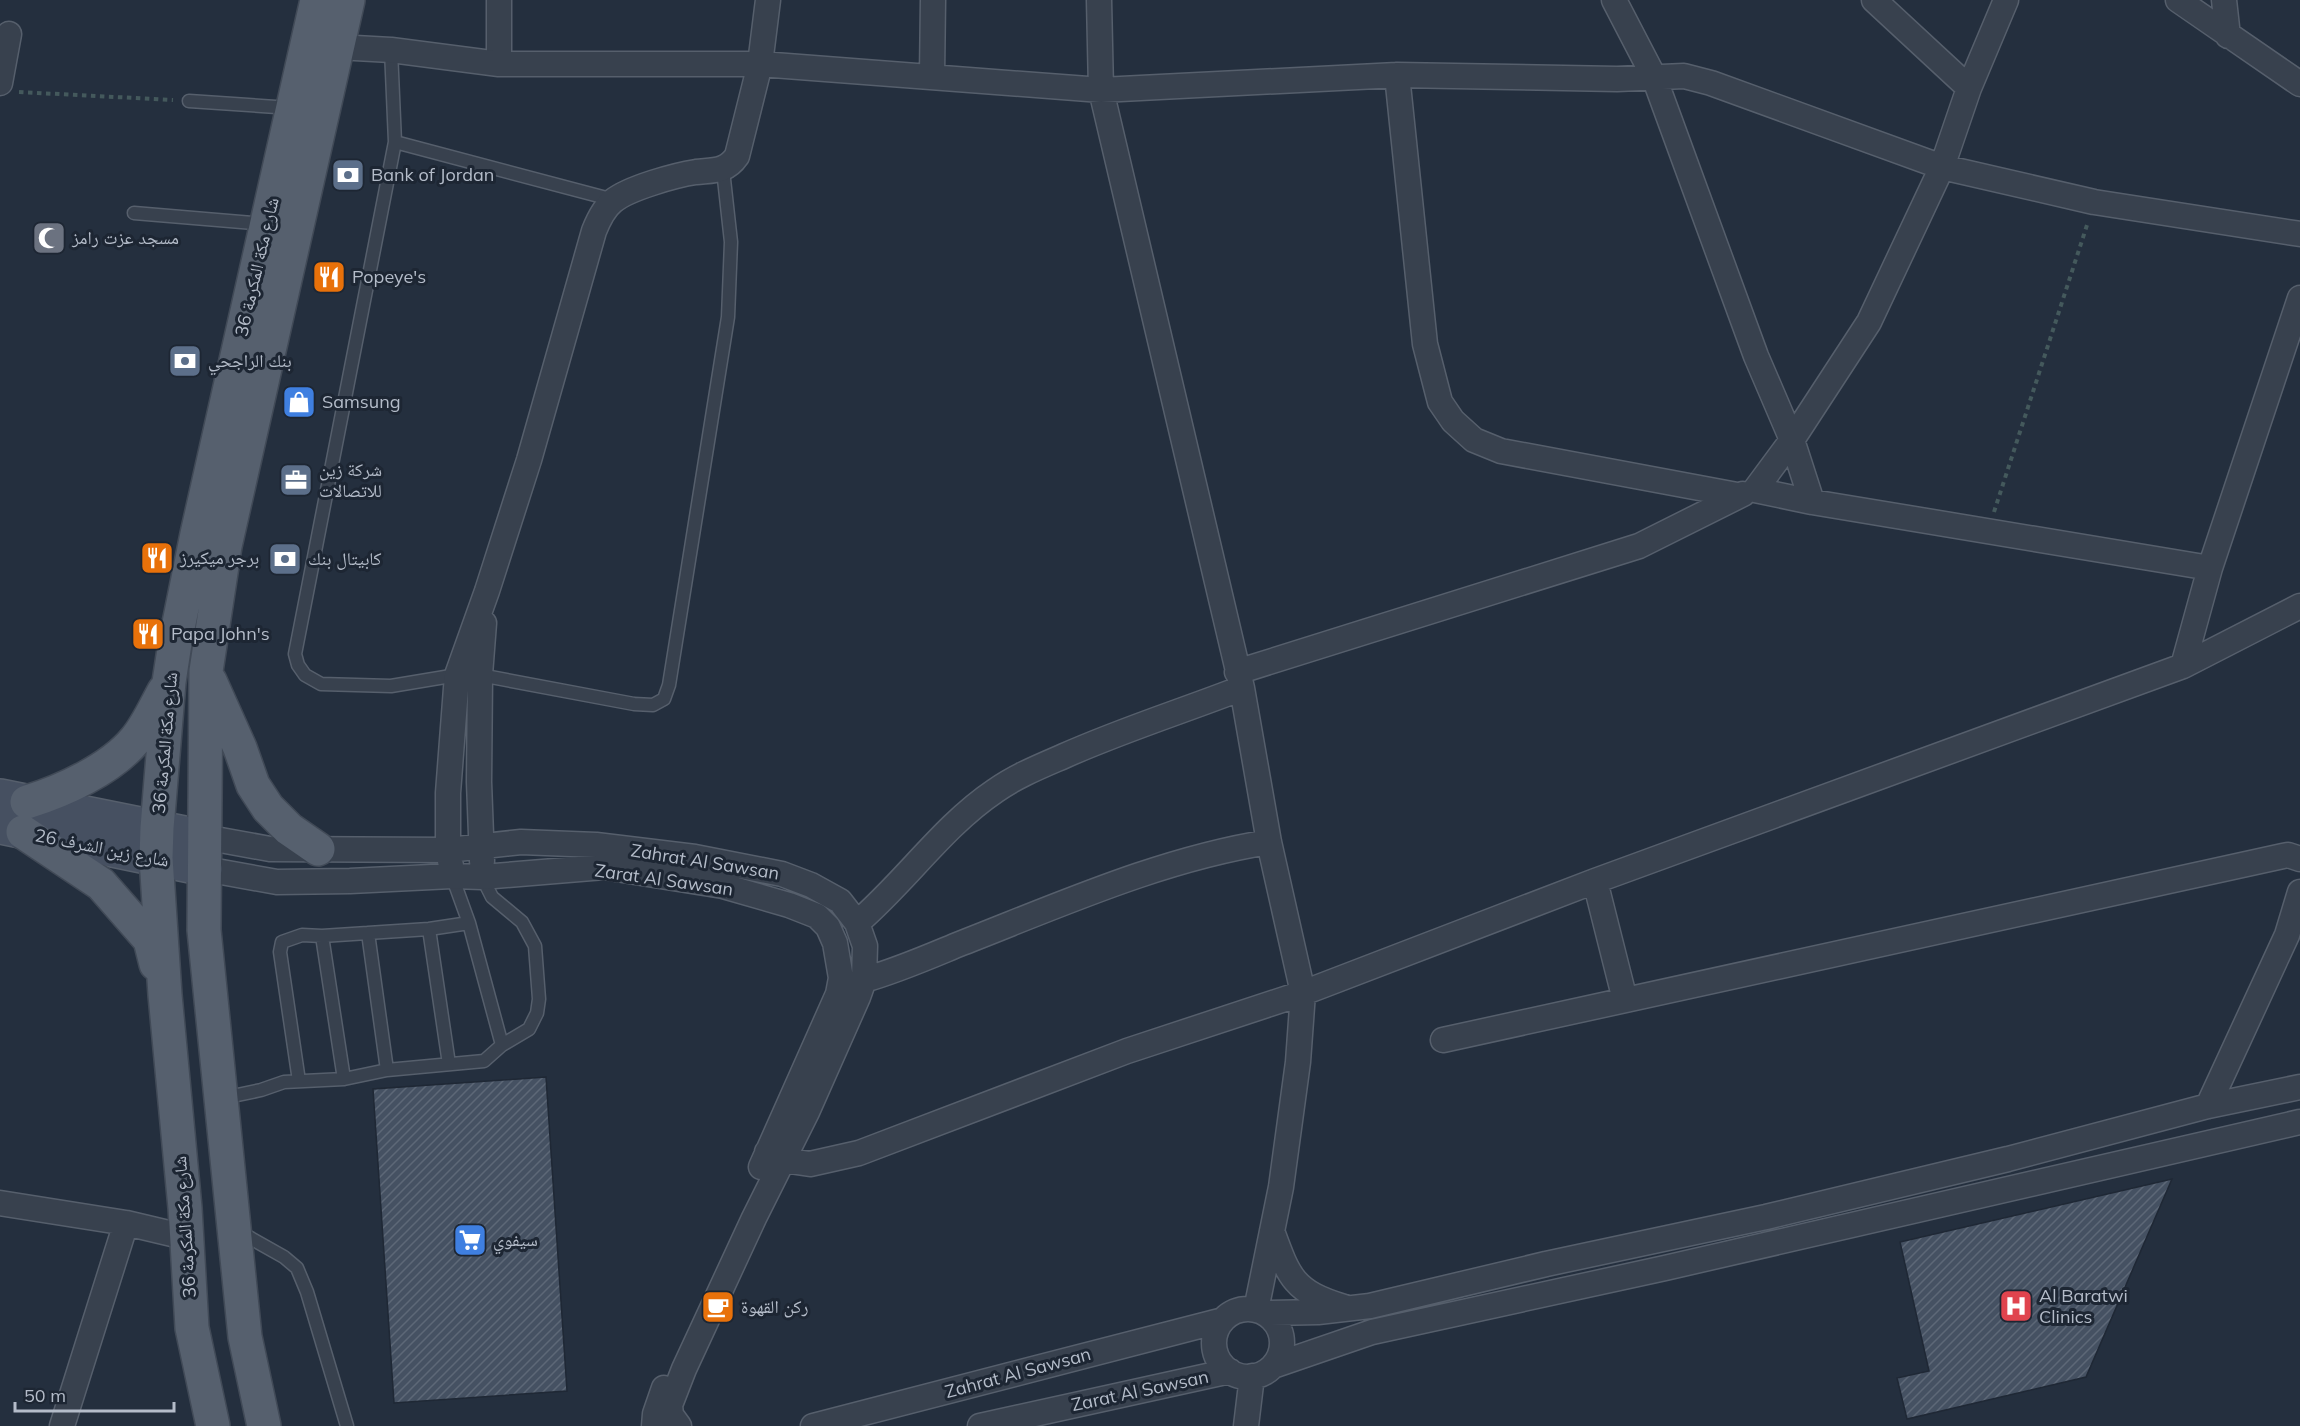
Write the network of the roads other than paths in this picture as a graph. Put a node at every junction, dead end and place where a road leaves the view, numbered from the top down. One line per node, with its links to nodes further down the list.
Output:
1 (317, 0): 26 (main road, شارع مكة المكرمة 36)
2 (348, 0): 14 (main road, شارع مكة المكرمة 36)
3 (498, 0): 16 (street)
4 (768, 0): 17 (street)
5 (933, 0): 19 (street)
6 (1099, 0): 24 (street)
7 (1614, 0): 20 (street)
8 (1874, 0): 23 (street)
9 (2006, 0): 23 (street)
10 (2178, 0): 13 (street)
11 (2224, 0): 13 (street)
12 (9, 34): 22 (street)
13 (2228, 36): 21 (street)
14 (337, 47): 15 (street); 41 (main road, شارع مكة المكرمة 36)
15 (392, 50): 16 (street); 27 (lane)
16 (499, 64): 17 (street)
17 (760, 64): 19 (street); 29 (street)
18 (1397, 75): 20 (street); 24 (street); 36 (street)
19 (932, 76): 24 (street)
20 (1654, 77): 28 (street); 35 (street)
21 (2300, 84)
22 (6, 88)
23 (1969, 88): 28 (street)
24 (1101, 90): 43 (street)
25 (189, 100): 26 (lane)
26 (292, 108): 32 (main road, شارع مكة المكرمة 36)
27 (395, 142): 30 (lane); 42 (lane)
28 (1942, 167): 33 (street); 35 (street)
29 (723, 170): 30 (street); 42 (lane)
30 (614, 200): 42 (street)
31 (134, 213): 32 (lane)
32 (267, 224): 44 (main road, شارع مكة المكرمة 36)
33 (2300, 234)
34 (2300, 298): 38 (street)
35 (1792, 440): 36 (street); 37 (street)
36 (1746, 493): 37 (street); 43 (street)
37 (1812, 502): 38 (street)
38 (2211, 568): 40 (street)
39 (2300, 606): 40 (street)
40 (2183, 666): 56 (street)
41 (206, 671): 46 (main road, شارع مكة المكرمة 36); 50 (main road)
42 (468, 675): 49 (street); 51 (street)
43 (1240, 680): 47 (street); 59 (street)
44 (169, 682): 45 (main road); 48 (main road, شارع مكة المكرمة 36)
45 (12, 814): 48 (main road, شارع زين الشرف 26); 65 (main road)
46 (204, 837): 48 (main road, شارع زين الشرف 26); 50 (street, Zahrat Al Sawsan); 53 (main road, شارع مكة المكرمة 36)
47 (1269, 842): 63 (street); 64 (street)
48 (157, 843): 53 (main road, شارع زين الشرف 26); 65 (main road, شارع مكة المكرمة 36)
49 (483, 846): 51 (street, Zahrat Al Sawsan); 55 (street); 59 (street, Zahrat Al Sawsan)
50 (318, 849): 51 (street, Zahrat Al Sawsan)
51 (448, 850): 54 (street)
52 (2300, 859): 66 (street)
53 (205, 869): 54 (street, Zarat Al Sawsan); 74 (main road, شارع مكة المكرمة 36)
54 (452, 876): 55 (street, Zarat Al Sawsan); 58 (lane)
55 (482, 877): 68 (lane); 77 (street, Zarat Al Sawsan)
56 (1594, 881): 64 (street); 66 (street)
57 (2300, 892): 75 (street)
58 (469, 923): 60 (lane); 68 (lane)
59 (857, 923): 63 (street, Zahrat Al Sawsan)
60 (429, 929): 61 (lane); 69 (lane)
61 (368, 933): 62 (lane); 70 (lane)
62 (322, 936): 71 (lane); 72 (lane)
63 (864, 980): 77 (street, Zahrat Al Sawsan)
64 (1303, 993): 77 (street); 81 (street)
65 (165, 995): 82 (main road, شارع مكة المكرمة 36)
66 (1625, 1000): 67 (street)
67 (1443, 1040)
68 (502, 1045): 69 (lane)
69 (449, 1064): 70 (lane)
70 (387, 1070): 71 (lane)
71 (344, 1079): 72 (lane)
72 (299, 1081): 74 (lane)
73 (2300, 1087): 75 (street)
74 (221, 1098): 80 (main road, شارع مكة المكرمة 36)
75 (2208, 1106): 83 (street)
76 (2300, 1122): 86 (street, Zarat Al Sawsan)
77 (775, 1156): 91 (street, Zarat Al Sawsan); 92 (street, Zahrat Al Sawsan)
78 (0, 1203): 79 (street)
79 (126, 1223): 82 (street); 87 (street)
80 (235, 1229): 89 (main road, شارع مكة المكرمة 36); 90 (lane)
81 (1272, 1231): 83 (street); 84 (street)
82 (185, 1237): 88 (main road, شارع مكة المكرمة 36)
83 (1352, 1309): 84 (street)
84 (1261, 1311): 85 (street); 86 (street)
85 (1223, 1320): 86 (street); 93 (street, Zahrat Al Sawsan)
86 (1252, 1371): 94 (street, Zarat Al Sawsan); 95 (street)
87 (62, 1426)
88 (213, 1426)
89 (264, 1426)
90 (347, 1426)
91 (654, 1426)
92 (679, 1426)
93 (813, 1426)
94 (980, 1426)
95 (1246, 1426)

